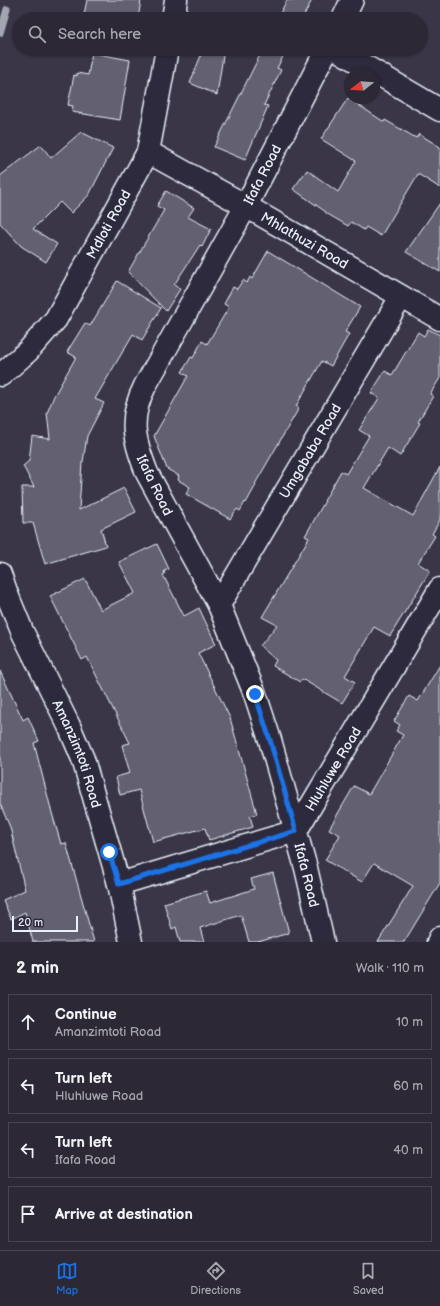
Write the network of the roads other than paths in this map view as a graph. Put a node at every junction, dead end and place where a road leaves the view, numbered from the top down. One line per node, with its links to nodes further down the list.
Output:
1 (176, 0): 3 (street)
2 (352, 0): 4 (street)
3 (174, 12)
4 (346, 12)
5 (166, 56): 9 (street, Mdloti Road)
6 (323, 56): 10 (street, Ifafa Road)
7 (348, 56): 8 (street)
8 (440, 110)
9 (148, 152): 10 (street, Mhlathuzi Road); 13 (street, Mdloti Road)
10 (246, 206): 11 (street, Mhlathuzi Road); 16 (street, Ifafa Road)
11 (401, 297): 12 (street, Mhlathuzi Road); 16 (street, Umgababa Road)
12 (440, 319)
13 (0, 375)
14 (0, 574): 18 (street, Amanzimtoti Road)
15 (440, 589): 17 (street, Hluhluwe Road)
16 (219, 605): 17 (street, Ifafa Road)
17 (296, 831): 18 (street); 21 (street, Ifafa Road)
18 (119, 884): 20 (street, Amanzimtoti Road)
19 (440, 938): 22 (street)
20 (131, 942)
21 (323, 942)
22 (438, 942)

